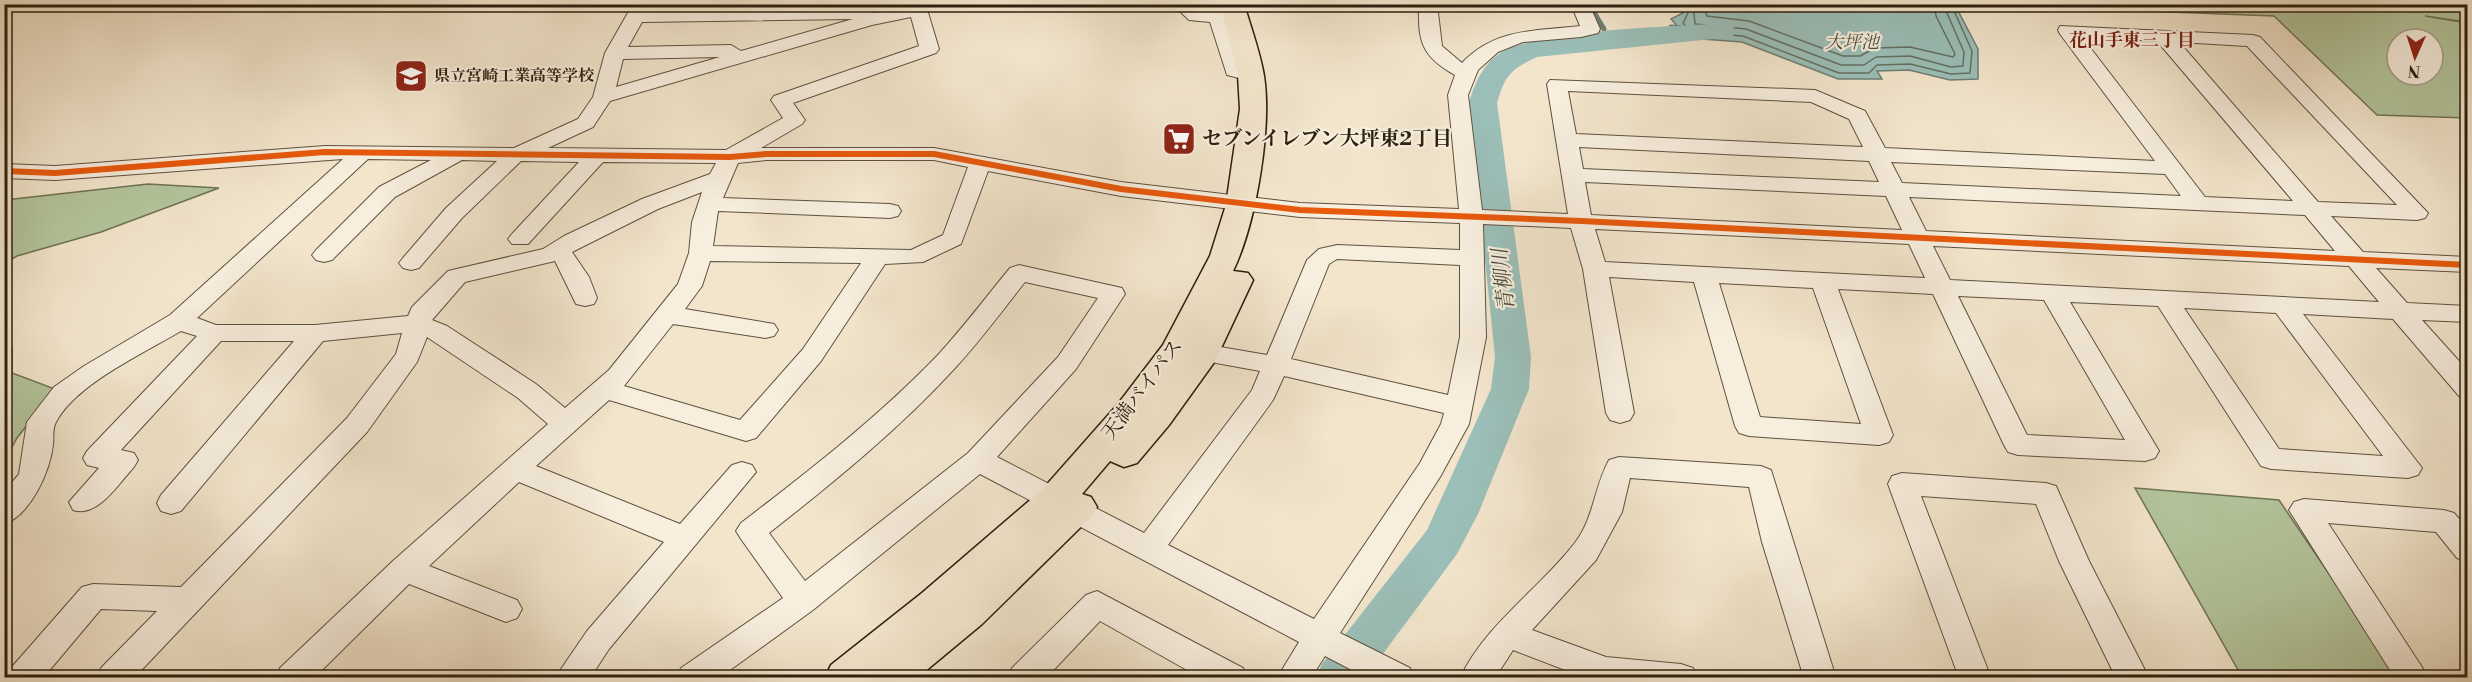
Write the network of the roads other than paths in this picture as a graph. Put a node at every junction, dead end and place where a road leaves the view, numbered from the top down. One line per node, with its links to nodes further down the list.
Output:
1 (1181, 4): 5 (street)
2 (1252, 4): 30 (highway, 天満バイパス)
3 (1428, 4): 11 (street)
4 (1580, 4): 11 (street)
5 (1221, 8): 30 (highway, 天満バイパス)
6 (639, 10): 7 (street); 10 (street)
7 (866, 12): 9 (street); 19 (street)
8 (2163, 36): 21 (street); 31 (street); 31 (street)
9 (761, 51): 10 (street); 12 (street)
10 (615, 53): 12 (street)
11 (1464, 72): 33 (street)
12 (603, 97): 17 (street)
13 (1567, 140): 16 (street); 16 (street); 24 (street)
14 (363, 152): 15 (street); 23 (street); 56 (street)
15 (457, 154): 17 (street); 39 (street)
16 (1876, 154): 21 (street); 26 (street)
17 (514, 156): 18 (street); 43 (street)
18 (597, 156): 19 (street); 36 (street)
19 (730, 157): 20 (street); 25 (street)
20 (980, 163): 30 (street); 40 (street)
21 (2170, 168): 28 (street)
22 (4, 171): 23 (street)
23 (34, 174): 27 (street)
24 (1573, 175): 26 (street); 34 (street)
25 (718, 178): 29 (street); 37 (street)
26 (1893, 188): 28 (street); 35 (street)
27 (4, 190)
28 (2197, 202): 31 (street)
29 (710, 204): 32 (street); 38 (street)
30 (1252, 206): 33 (street); 61 (highway, 天満バイパス); 73 (highway, 天満バイパス)
31 (2309, 207): 42 (street)
32 (890, 211)
33 (1475, 218): 34 (street); 41 (street)
34 (1581, 221): 35 (street); 45 (street)
35 (1920, 238): 42 (street); 48 (street)
36 (520, 239)
37 (560, 251): 50 (street); 57 (street)
38 (701, 253): 40 (street); 55 (street)
39 (324, 255)
40 (878, 256): 63 (street)
41 (1472, 258): 62 (street); 65 (street)
42 (2355, 259): 44 (street); 53 (street)
43 (411, 263)
44 (2468, 264)
45 (1595, 269): 46 (street); 66 (street)
46 (1704, 273): 47 (street); 47 (street)
47 (1822, 280): 48 (street)
48 (1941, 286): 49 (street); 49 (street)
49 (2054, 294): 51 (street)
50 (585, 298)
51 (2166, 299): 52 (street); 52 (street)
52 (2283, 305): 53 (street)
53 (2400, 310): 54 (street); 64 (street)
54 (2468, 314)
55 (669, 315): 58 (street); 63 (street)
56 (178, 321): 59 (street); 74 (street)
57 (417, 323): 60 (street); 67 (street); 79 (street)
58 (765, 330)
59 (214, 333): 60 (street); 71 (street)
60 (315, 333): 72 (street)
61 (1203, 353): 62 (street); 73 (highway, 天満バイパス)
62 (1276, 365): 65 (street); 76 (street)
63 (604, 389): 67 (street)
64 (2468, 389)
65 (1460, 407): 83 (street)
66 (1620, 413)
67 (565, 423): 69 (street)
68 (978, 460): 73 (street); 80 (street); 80 (street)
69 (515, 469): 75 (street); 78 (street)
70 (742, 472): 75 (street)
71 (83, 502)
72 (171, 503)
73 (1065, 505): 76 (street); 90 (highway, 天満バイパス); 91 (highway, 天満バイパス)
74 (4, 513)
75 (684, 538): 88 (street)
76 (1149, 549): 83 (street)
77 (2468, 550): 100 (street)
78 (405, 569): 81 (street); 87 (street)
79 (187, 600): 85 (street); 86 (street)
80 (802, 601): 89 (street)
81 (506, 609)
82 (1508, 635): 95 (street); 96 (street); 97 (street)
83 (1321, 638): 84 (street); 94 (street)
84 (1392, 675)
85 (23, 678)
86 (113, 678)
87 (292, 678)
88 (571, 678)
89 (693, 678)
90 (846, 678)
91 (886, 678)
92 (1024, 678): 93 (street)
93 (1231, 678)
94 (1293, 678)
95 (1476, 678)
96 (1680, 678)
97 (1820, 678)
98 (1975, 678): 99 (street)
99 (2133, 678)
100 (2413, 678)

